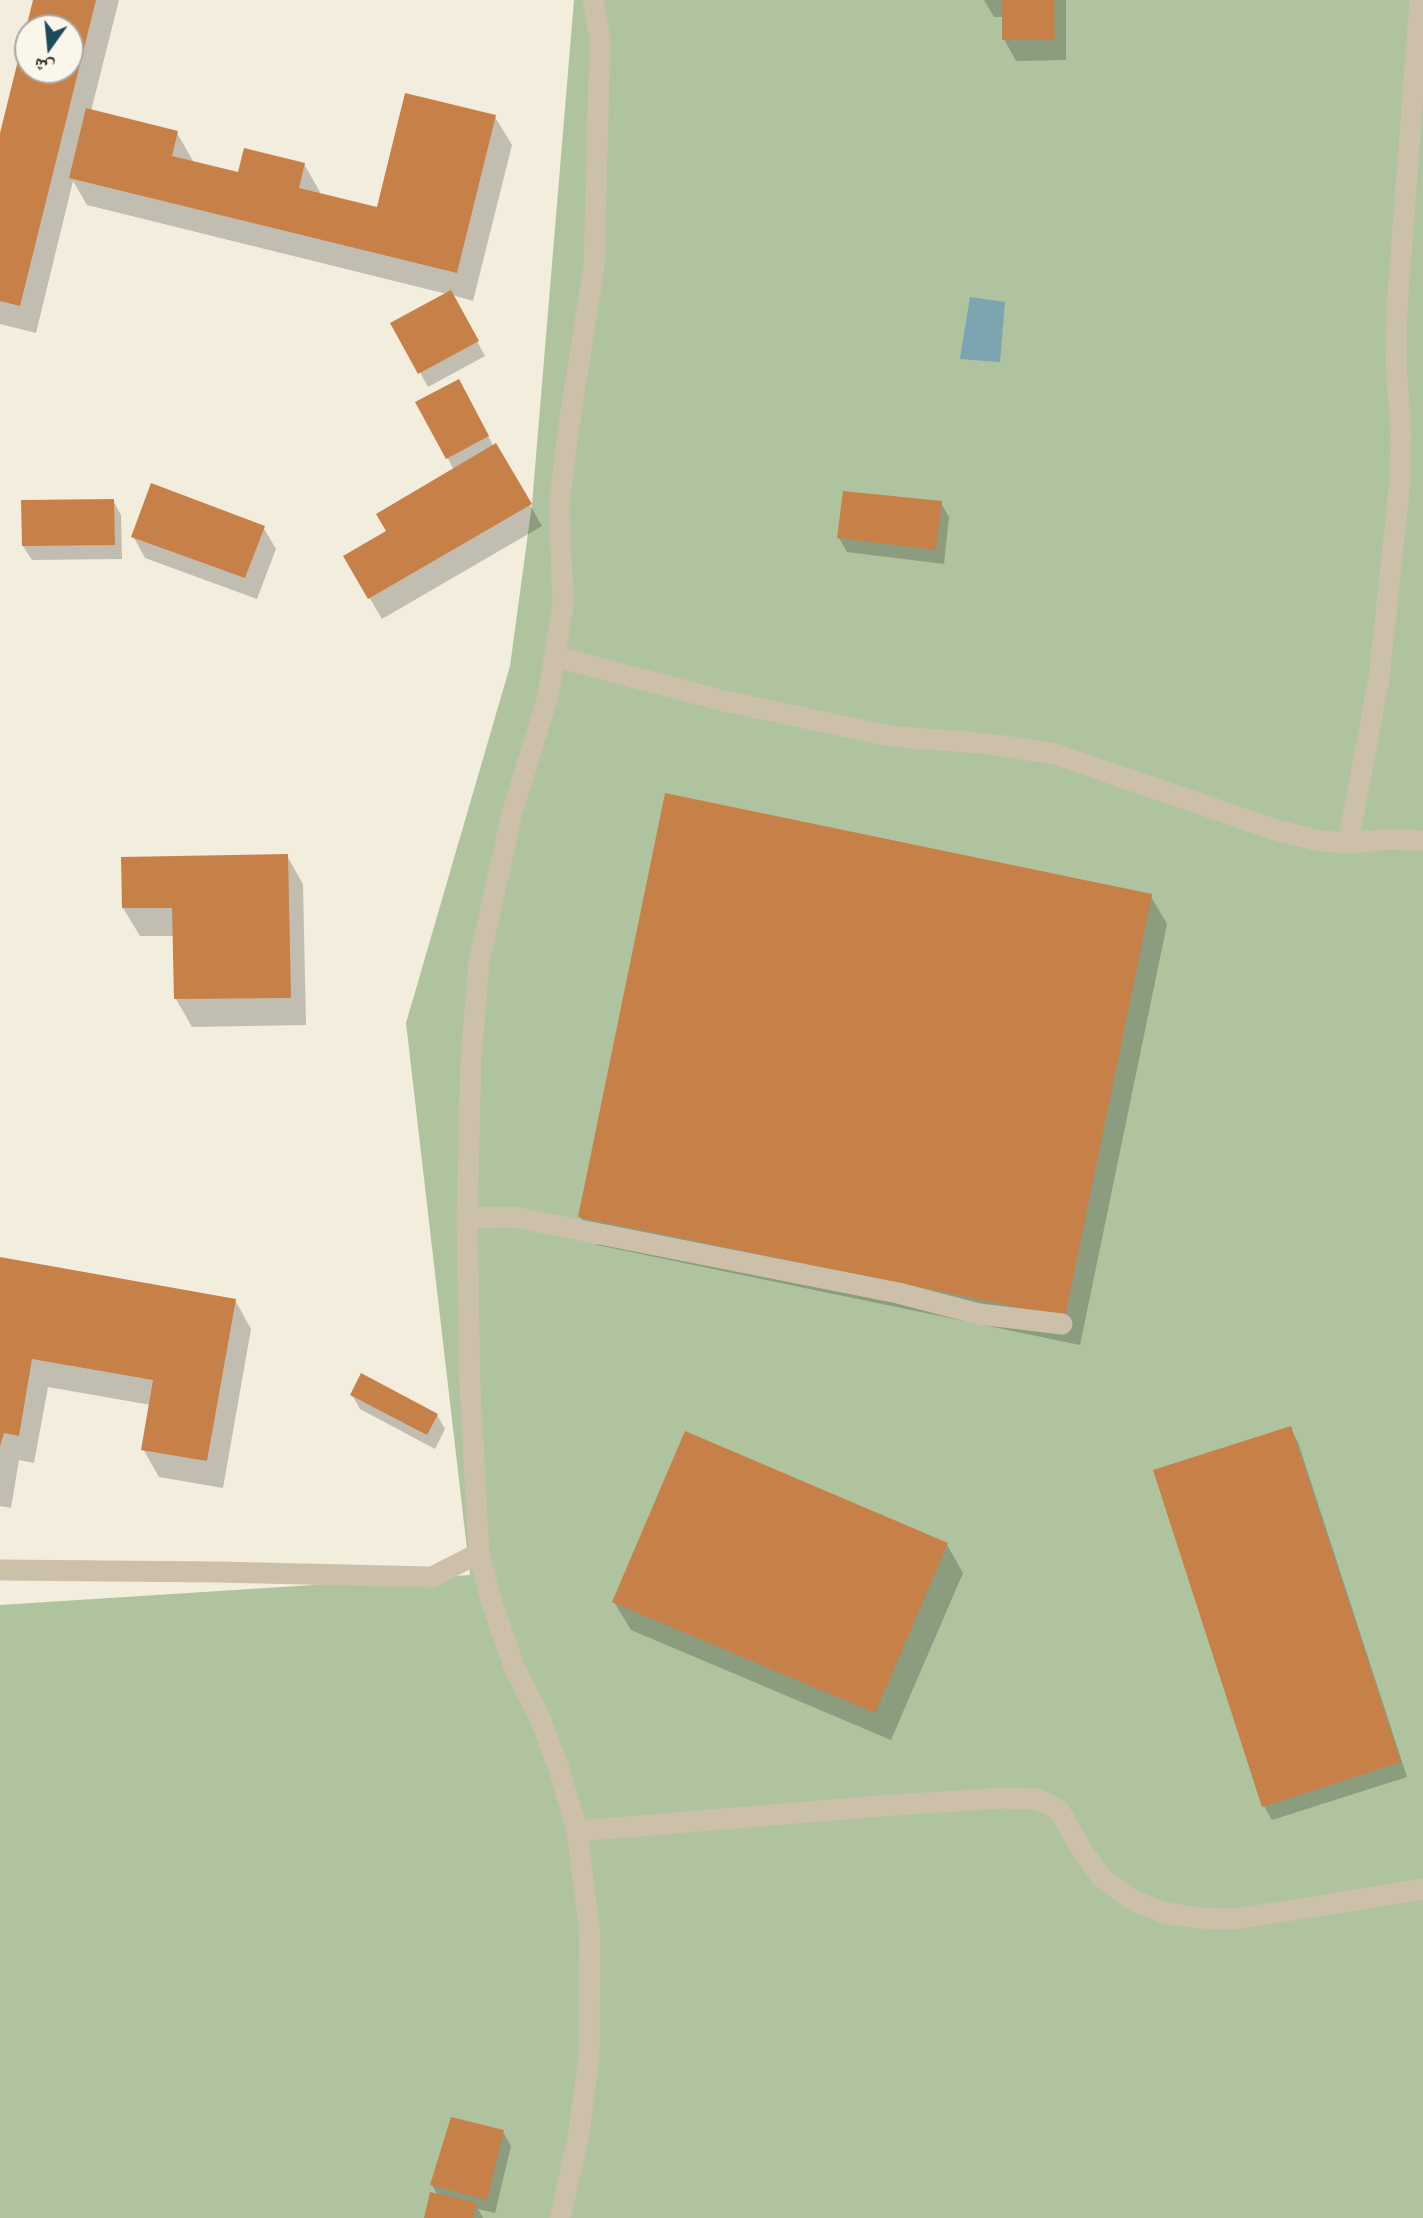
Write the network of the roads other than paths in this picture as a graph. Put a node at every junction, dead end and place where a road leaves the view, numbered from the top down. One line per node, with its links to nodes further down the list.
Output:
1 (593, 0): 3 (street)
2 (1420, 0): 5 (street)
3 (554, 656): 5 (street); 6 (street)
4 (1423, 841): 5 (street)
5 (1348, 843)
6 (467, 1218): 7 (street); 8 (street)
7 (1062, 1324)
8 (479, 1553): 9 (street); 10 (street)
9 (0, 1570)
10 (577, 1831): 11 (street); 12 (street)
11 (1423, 1889)
12 (560, 2218)

